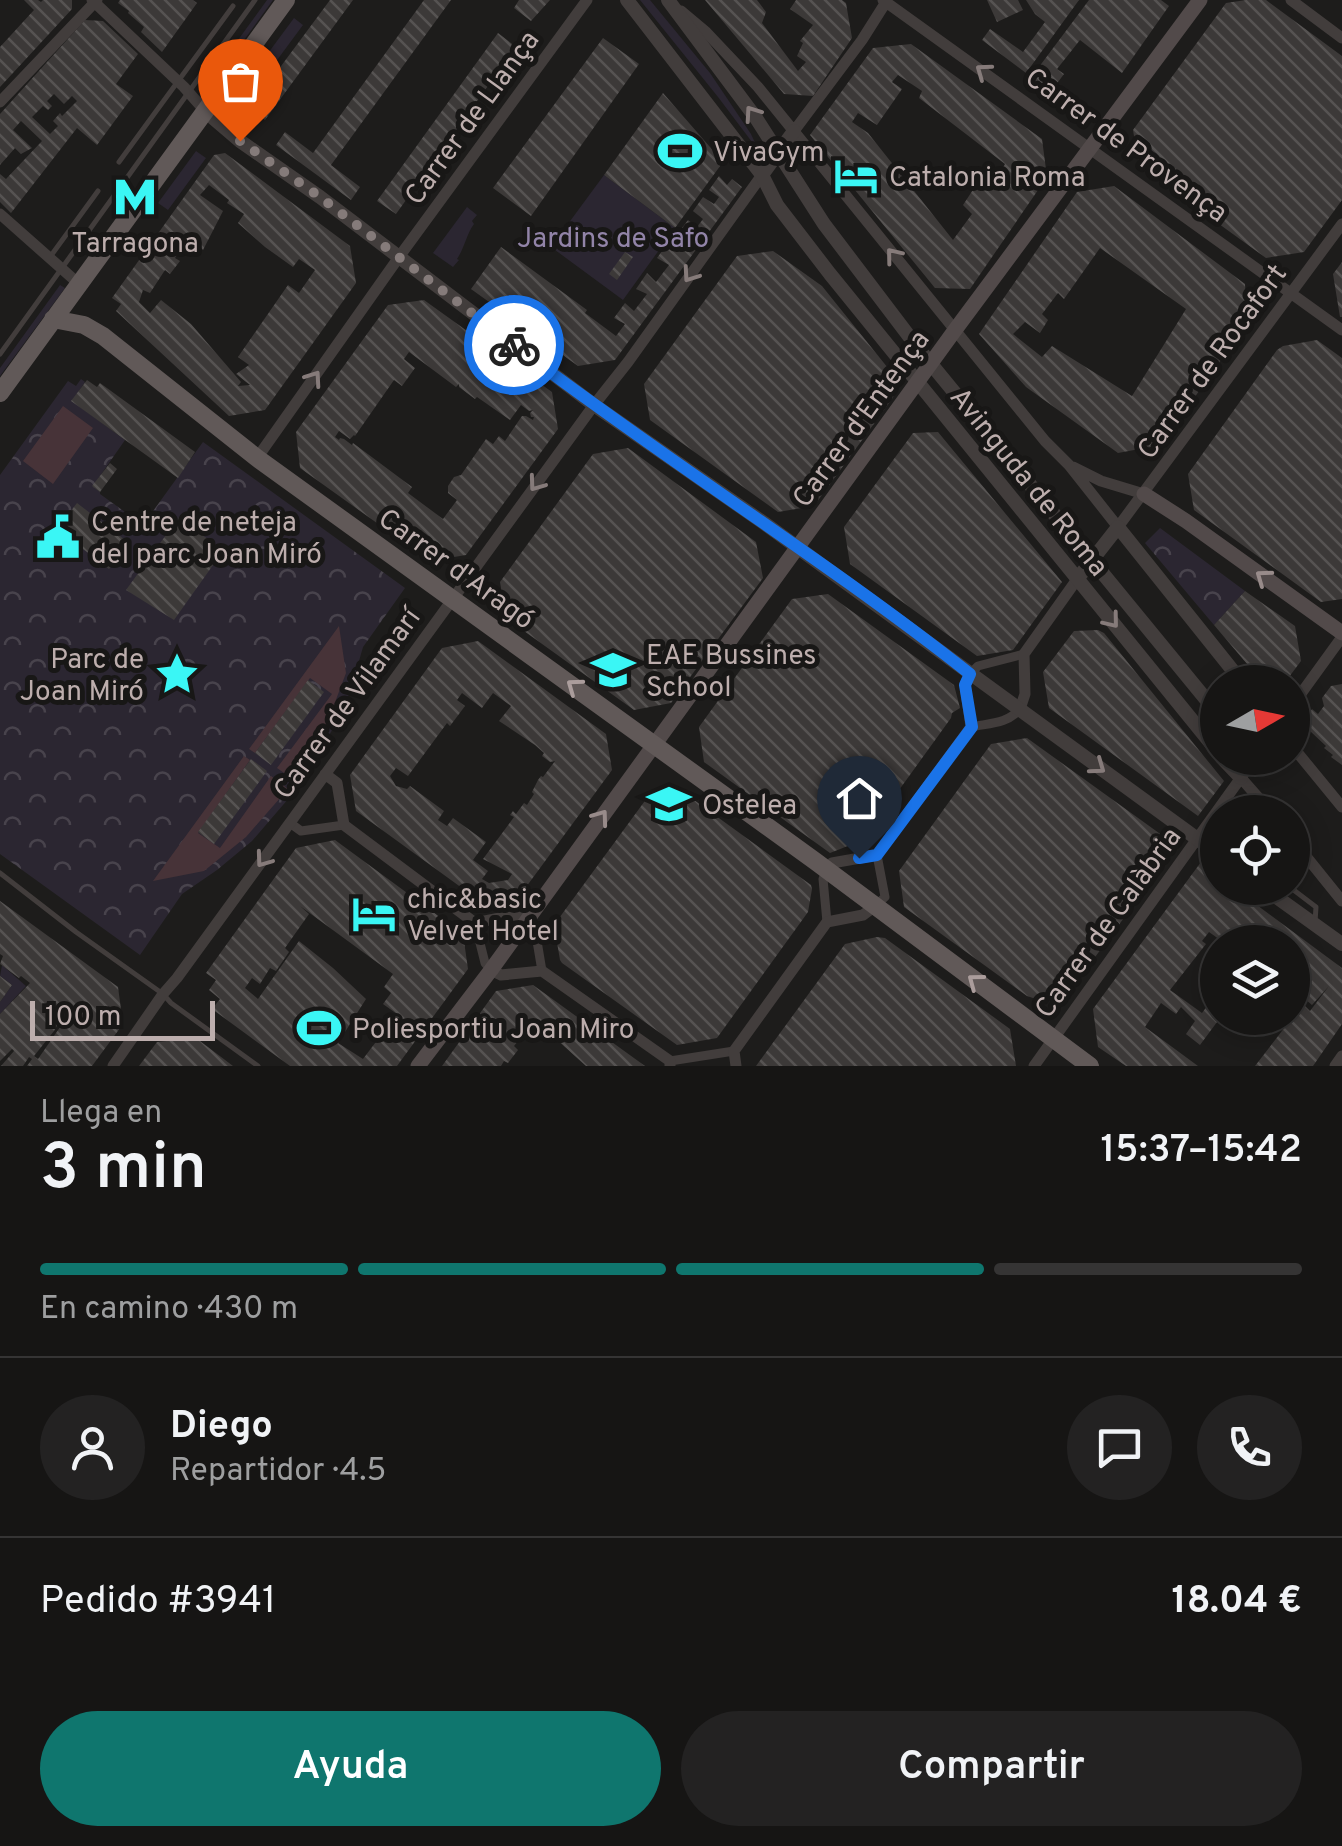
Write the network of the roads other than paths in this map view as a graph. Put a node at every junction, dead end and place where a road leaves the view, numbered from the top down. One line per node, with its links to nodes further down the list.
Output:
1 (256, 0): 13 (lane)
2 (286, 0): 15 (main road)
3 (587, 0): 24 (street, Carrer de Llança)
4 (627, 0): 20 (street, Avinguda de Roma)
5 (1200, 0): 17 (main road, Carrer d'Entença)
6 (1291, 0): 11 (street)
7 (95, 1): 12 (street); 14 (street)
8 (669, 1): 16 (street, Avinguda de Roma); 18 (street, Avinguda de Roma, one-way to 8)
9 (884, 1): 16 (street); 17 (street, Carrer de Provença, one-way to 9)
10 (233, 6): 12 (lane)
11 (1342, 38)
12 (176, 81): 13 (street); 19 (lane)
13 (188, 94): 15 (street); 26 (lane)
14 (0, 102)
15 (206, 112): 24 (street); 27 (main road)
16 (794, 131): 18 (street); 30 (street, Avinguda de Roma, one-way to 16)
17 (1090, 149): 28 (street, Carrer de Provença); 30 (main road, Carrer d'Entença)
18 (778, 152): 20 (street); 34 (street, Avinguda de Roma)
19 (119, 162)
20 (762, 175): 35 (street, Avinguda de Roma); 37 (street, Carrer de Vilamarí, one-way to 37)
21 (98, 191): 25 (lane)
22 (0, 214): 25 (street)
23 (1342, 224): 28 (street, Carrer de Rocafort)
24 (399, 257): 37 (street); 38 (street, Carrer de Llança, one-way to 24)
25 (50, 258): 26 (street)
26 (62, 269): 27 (street); 33 (lane)
27 (80, 284): 29 (main road); 32 (main road)
28 (1291, 294): 31 (street, Carrer de Provença); 40 (street, Carrer de Rocafort)
29 (53, 319): 32 (main road, Carrer d'Aragó); 36 (main road)
30 (955, 330): 34 (main road, Carrer d'Entença); 39 (street, Avinguda de Roma)
31 (1342, 330)
32 (96, 331): 38 (main road, Carrer d'Aragó)
33 (0, 354)
34 (932, 363): 35 (main road, Carrer d'Entença); 43 (street, Avinguda de Roma)
35 (917, 382): 42 (main road, Carrer d'Entença); 44 (street, Avinguda de Roma)
36 (0, 394)
37 (594, 405): 42 (street); 45 (street, Carrer de Vilamarí, one-way to 45)
38 (257, 458): 45 (main road, Carrer d'Aragó)
39 (1069, 465): 40 (street); 41 (street, Avinguda de Roma)
40 (1144, 494): 41 (street, Carrer de Rocafort); 46 (main road, one-way to 40)
41 (1118, 527): 43 (street); 48 (street)
42 (797, 547): 49 (street); 55 (main road, Carrer d'Entença)
43 (1092, 560): 44 (street); 51 (street, Avinguda de Roma)
44 (1078, 578): 47 (street); 54 (street, Avinguda de Roma, one-way to 54)
45 (453, 598): 55 (main road, Carrer d'Aragó, one-way to 45); 57 (street, Carrer de Vilamarí)
46 (1342, 635): 50 (street)
47 (1024, 654): 49 (street); 52 (street)
48 (1228, 665)
49 (970, 674): 52 (street); 53 (street)
50 (1310, 680)
51 (1200, 692)
52 (1022, 701): 53 (street); 66 (street, one-way to 66)
53 (972, 727): 67 (street)
54 (1200, 730)
55 (652, 744): 70 (main road, Carrer d'Aragó); 76 (main road, Carrer d'Entença, one-way to 55)
56 (1310, 768): 63 (street)
57 (325, 774): 64 (street, Carrer de Vilamarí); 65 (street)
58 (1238, 775): 60 (street, Avinguda de Roma)
59 (1243, 775): 60 (street, Carrer de Calàbria)
60 (1241, 778): 61 (street, Carrer de Calàbria); 62 (street, Avinguda de Roma)
61 (1233, 795)
62 (1256, 795)
63 (1342, 807)
64 (290, 822): 65 (street); 83 (street, Carrer de Vilamarí, one-way to 83)
65 (344, 826): 78 (street)
66 (1200, 838)
67 (877, 855): 70 (street); 75 (street)
68 (1200, 858): 84 (street, Carrer de Calàbria)
69 (1310, 862): 72 (street)
70 (826, 870): 75 (main road, Carrer d'Aragó); 77 (street)
71 (0, 874): 83 (lane)
72 (1342, 900)
73 (1310, 902): 79 (lane)
74 (1288, 905): 79 (street)
75 (875, 906): 77 (street); 84 (main road, Carrer d'Aragó, one-way to 75)
76 (521, 916): 78 (street); 81 (main road, Carrer d'Entença); 82 (street)
77 (827, 922): 85 (street)
78 (475, 923): 81 (street)
79 (1315, 924): 80 (street)
80 (1342, 944)
81 (496, 972): 82 (street); 90 (main road, Carrer d'Entença)
82 (542, 972): 87 (street)
83 (162, 994): 88 (street, Carrer de Vilamarí); 89 (lane)
84 (1053, 1039): 92 (street, Carrer de Calàbria); 93 (main road, Carrer d'Aragó)
85 (734, 1051): 87 (street); 91 (street)
86 (1342, 1056): 94 (street)
87 (670, 1064)
88 (113, 1066)
89 (258, 1066)
90 (418, 1066)
91 (736, 1066)
92 (1034, 1066)
93 (1090, 1066)
94 (1334, 1066)

